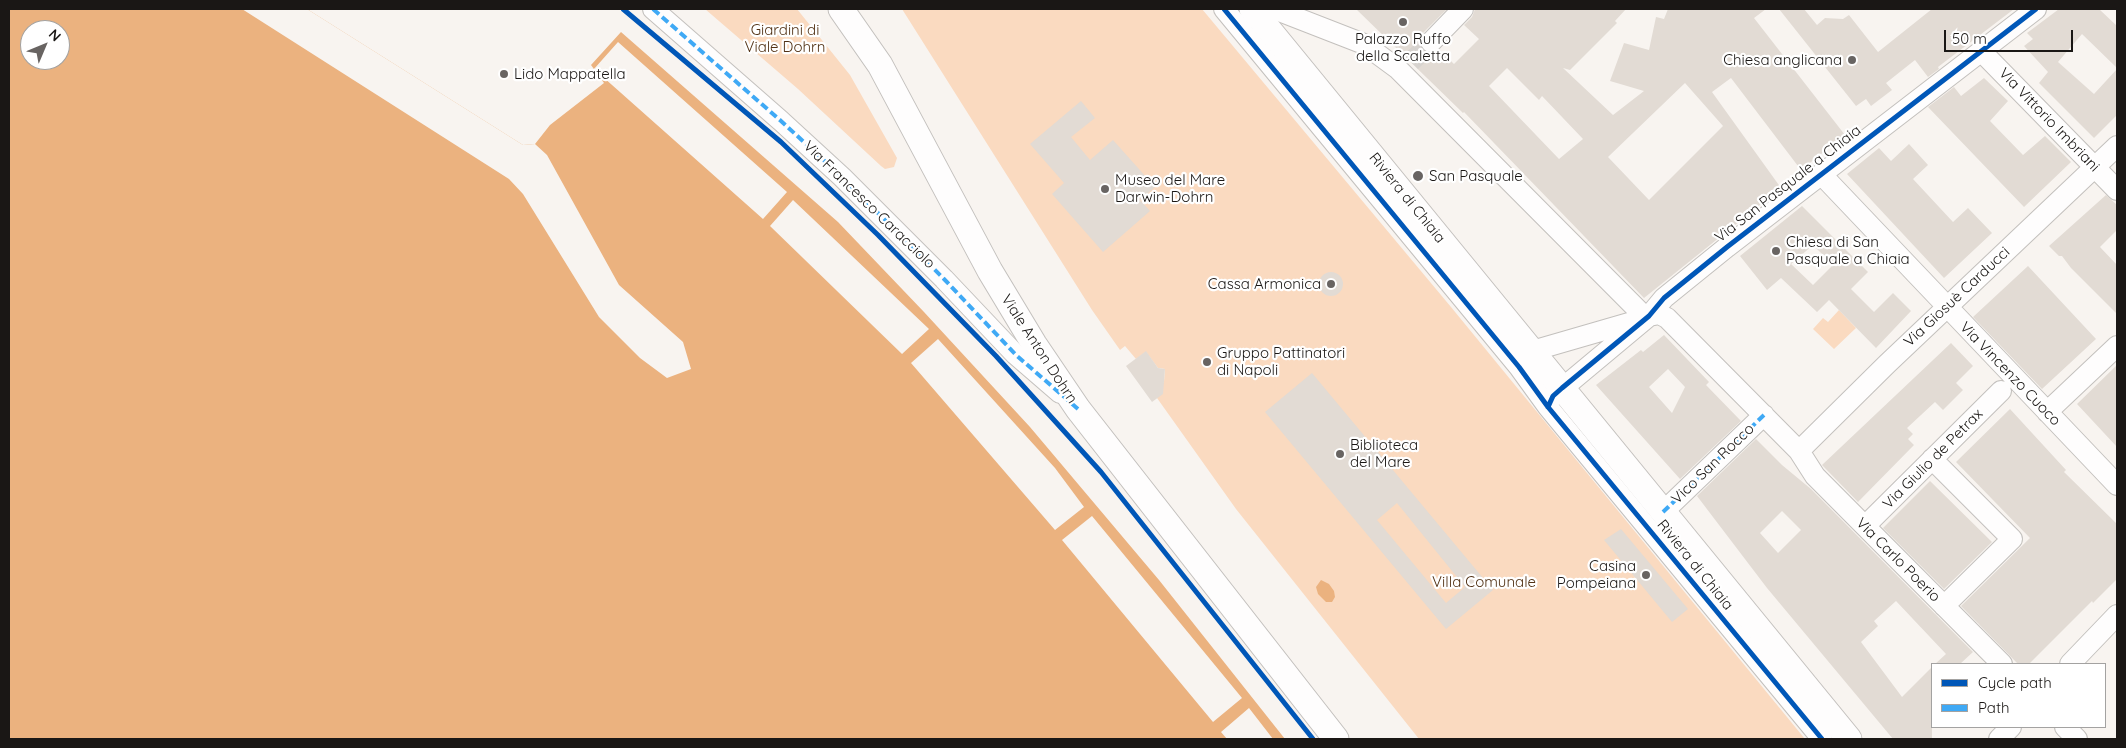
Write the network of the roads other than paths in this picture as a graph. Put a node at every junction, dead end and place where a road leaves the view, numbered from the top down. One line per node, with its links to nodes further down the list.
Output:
1 (653, 9): 20 (street, Via Francesco Caracciolo)
2 (841, 9): 20 (main road, Viale Anton Dohrn)
3 (1224, 9): 19 (street, Riviera di Chiaia)
4 (1252, 9): 17 (main road, Riviera di Chiaia)
5 (1274, 9): 15 (street)
6 (1463, 9): 8 (street)
7 (2036, 9): 9 (street, Via San Pasquale a Chiaia)
8 (1431, 42)
9 (1982, 50): 11 (street, Via Vittorio Imbriani); 12 (street, Via San Pasquale a Chiaia)
10 (2117, 146): 11 (street, Via Giosuè Carducci)
11 (2095, 167): 13 (street, Via Vittorio Imbriani); 14 (street, Via Giosuè Carducci)
12 (1821, 174): 14 (street, Via Vincenzo Cuoco); 15 (street, Via San Pasquale a Chiaia)
13 (2117, 190)
14 (1946, 308): 21 (street, Via Vincenzo Cuoco); 23 (street, Via Giosuè Carducci)
15 (1647, 317): 17 (street); 19 (street, Via San Pasquale a Chiaia); 22 (street, Via Carlo Poerio)
16 (2117, 346): 21 (street)
17 (1532, 351): 19 (main road, Riviera di Chiaia)
18 (2001, 391): 24 (street, Via Giulio de Petrax)
19 (1555, 397): 26 (main road, Riviera di Chiaia); 35 (street, Riviera di Chiaia)
20 (1078, 409): 34 (main road, Viale Anton Dohrn)
21 (2047, 412): 25 (street, Via Vincenzo Cuoco)
22 (1764, 415): 23 (street, Via Carlo Poerio); 26 (street, Vico San Rocco)
23 (1799, 451): 27 (street, Via Carlo Poerio)
24 (1932, 459): 27 (street, Via Giulio de Petrax); 28 (street)
25 (2117, 485)
26 (1663, 512): 36 (main road, Riviera di Chiaia)
27 (1865, 526): 28 (street, Via Carlo Poerio)
28 (1944, 606): 30 (street, Via Carlo Poerio)
29 (2117, 615): 31 (street)
30 (2001, 663)
31 (2071, 663)
32 (2010, 728): 37 (street)
33 (2065, 728): 38 (street)
34 (1336, 739)
35 (1822, 739)
36 (1850, 739)
37 (1999, 739)
38 (2077, 739)

